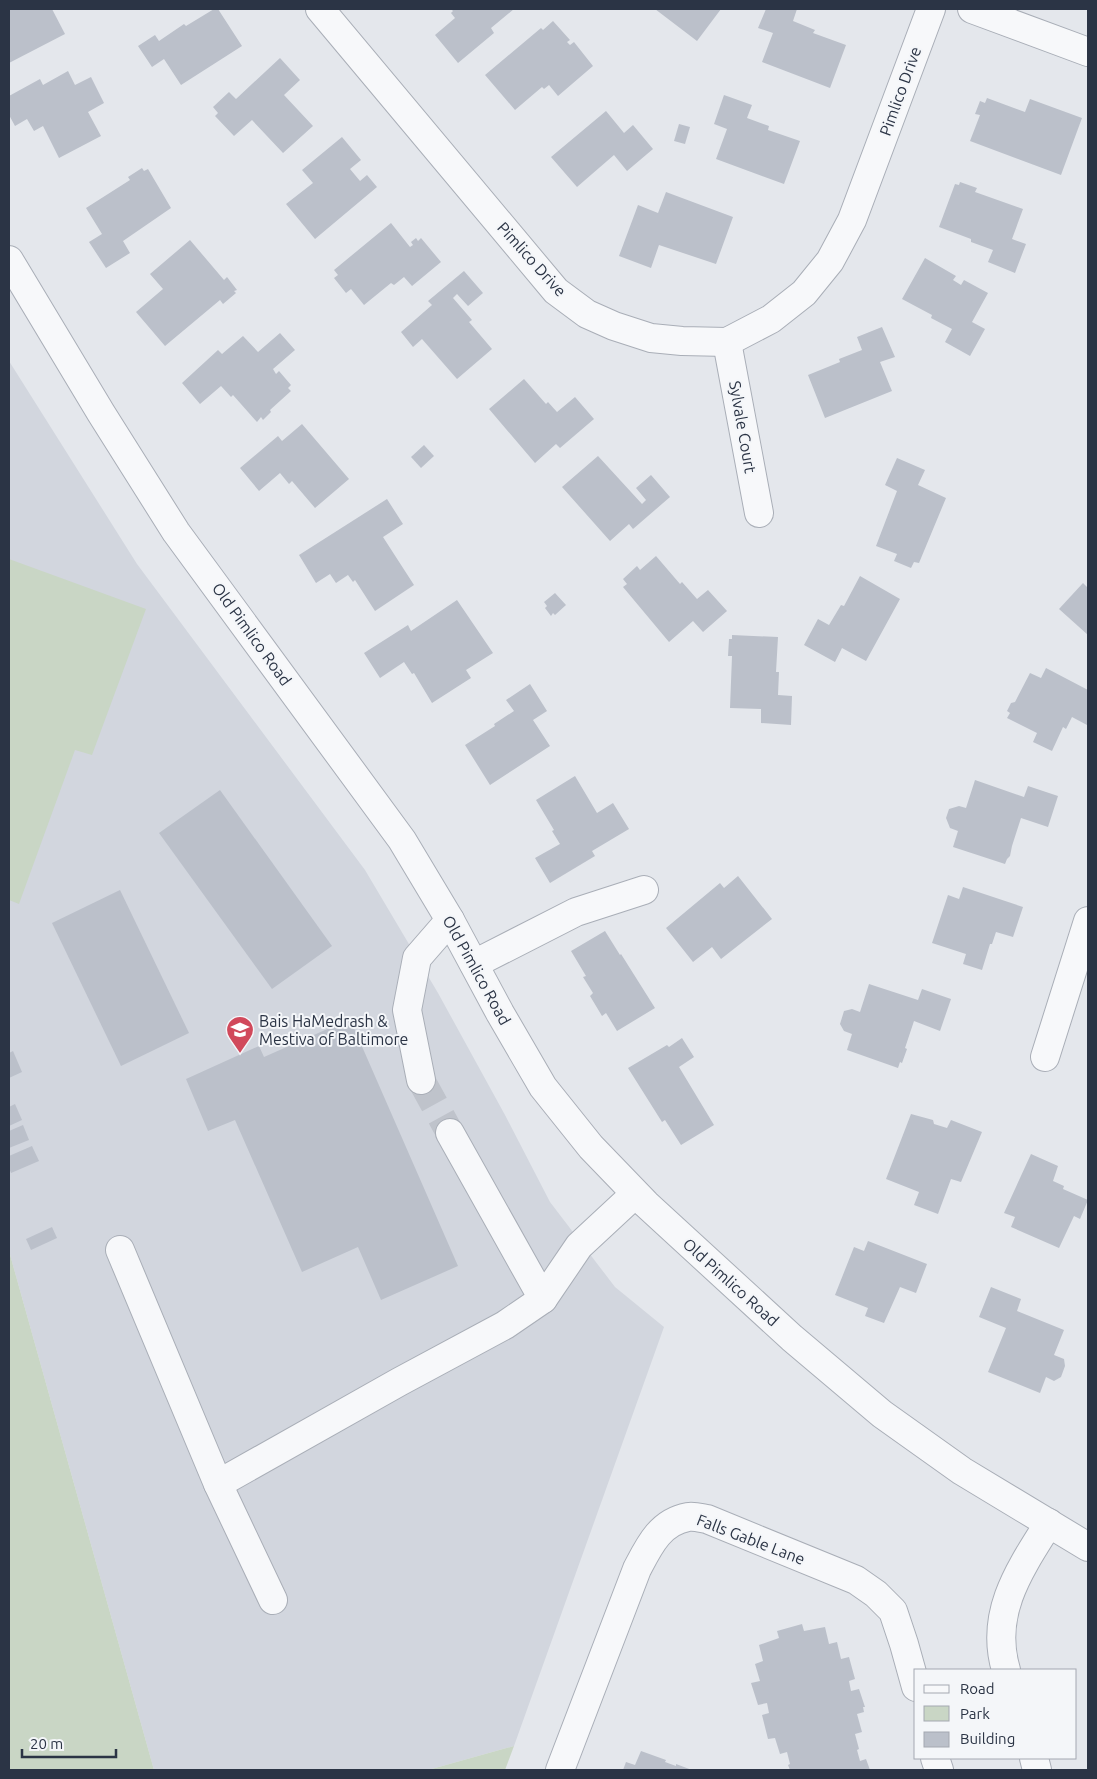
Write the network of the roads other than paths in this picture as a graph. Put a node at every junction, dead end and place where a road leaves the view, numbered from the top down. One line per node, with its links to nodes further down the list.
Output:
1 (320, 9): 6 (street, Pimlico Drive)
2 (931, 9): 6 (street, Pimlico Drive)
3 (972, 9): 4 (street)
4 (1088, 52)
5 (9, 260): 9 (street, Old Pimlico Road)
6 (727, 342): 7 (street, Sylvale Court)
7 (759, 513)
8 (644, 890): 11 (street)
9 (450, 920): 11 (street, Old Pimlico Road); 13 (street)
10 (1088, 921): 12 (street)
11 (474, 964): 15 (street, Old Pimlico Road)
12 (1045, 1057)
13 (421, 1080)
14 (450, 1133): 17 (street)
15 (635, 1194): 17 (street); 19 (street, Old Pimlico Road)
16 (120, 1250): 18 (street)
17 (544, 1299): 18 (street)
18 (218, 1484): 21 (street)
19 (1049, 1523): 20 (street, Old Pimlico Road); 22 (street)
20 (1088, 1547)
21 (273, 1600)
22 (1006, 1669)
23 (914, 1680): 24 (street, Falls Gable Lane)
24 (560, 1770)

